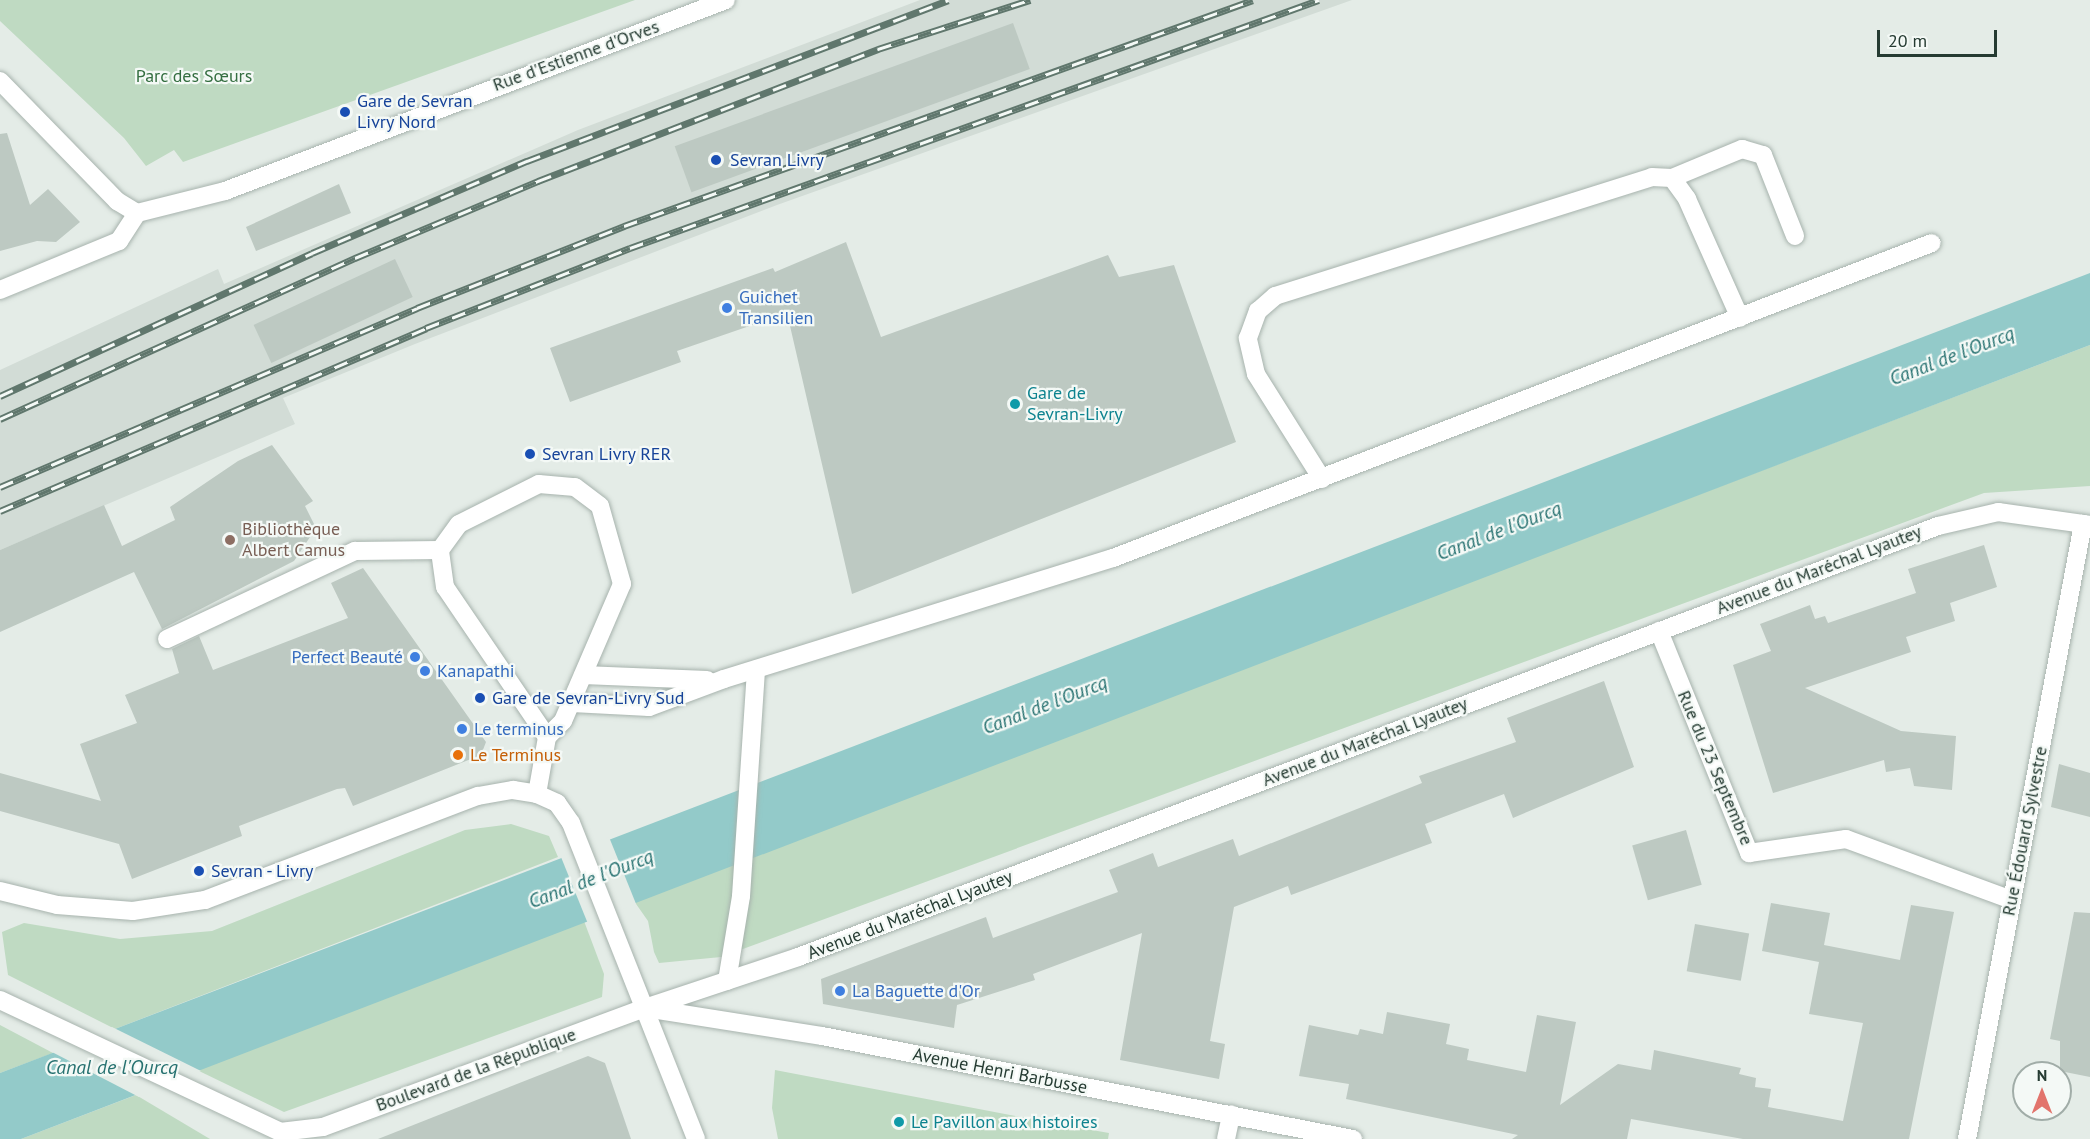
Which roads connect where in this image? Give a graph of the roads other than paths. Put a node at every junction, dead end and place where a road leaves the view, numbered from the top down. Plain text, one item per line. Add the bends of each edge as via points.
1 (726, 0) edge
2 (4, 91) edge
3 (1672, 178) junction
4 (137, 213) junction
5 (1795, 236) dead end
6 (1932, 243) dead end
7 (0, 290) edge
8 (1740, 318) junction
9 (1322, 479) junction
10 (2086, 524) edge
11 (440, 550) junction
12 (1659, 631) junction
13 (167, 639) dead end
14 (756, 669) junction
15 (583, 675) junction
16 (724, 679) junction
17 (572, 703) junction
18 (547, 736) junction
19 (537, 794) junction
20 (1, 891) edge
21 (2012, 900) junction
22 (727, 981) junction
23 (0, 1000) edge
24 (645, 1008) junction
25 (1231, 1115) junction
26 (316, 1133) edge
27 (696, 1139) edge
28 (1226, 1139) edge
29 (1353, 1139) edge
30 (1967, 1139) edge

1 - 4 street, Rue d'Estienne d'Orves via 225,191
2 - 4 street via 117,201
3 - 5 street via 1742,149 1762,155
3 - 8 street via 1687,199
3 - 9 street via 1652,177 1275,296 1258,311 1248,338 1256,374
4 - 7 street via 119,241
6 - 8 street
8 - 9 street
9 - 14 street via 1113,558
10 - 12 street, Avenue du Maréchal Lyautey via 1998,513 1938,526
10 - 21 street, Rue Édouard Sylvestre
11 - 13 street via 355,551
11 - 15 street via 459,524 539,484 575,487 600,506 622,584
11 - 18 street via 445,587
12 - 21 street, Rue du 23 Septembre via 1749,853 1846,839
12 - 22 street, Avenue du Maréchal Lyautey
14 - 16 street
14 - 22 street via 741,896
15 - 16 street via 660,681
15 - 17 street
16 - 17 street via 649,707
17 - 18 street via 564,721
18 - 19 street
19 - 20 street via 513,790 478,796 205,900 134,911 57,905
19 - 24 street via 557,803 571,823
21 - 30 street, Rue Édouard Sylvestre
22 - 24 street, Avenue du Maréchal Lyautey
23 - 26 street, Boulevard de la République via 233,1113 280,1132
24 - 25 street, Avenue Henri Barbusse via 822,1036
24 - 26 street, Boulevard de la République
24 - 27 street
25 - 28 street
25 - 29 street, Avenue Henri Barbusse

